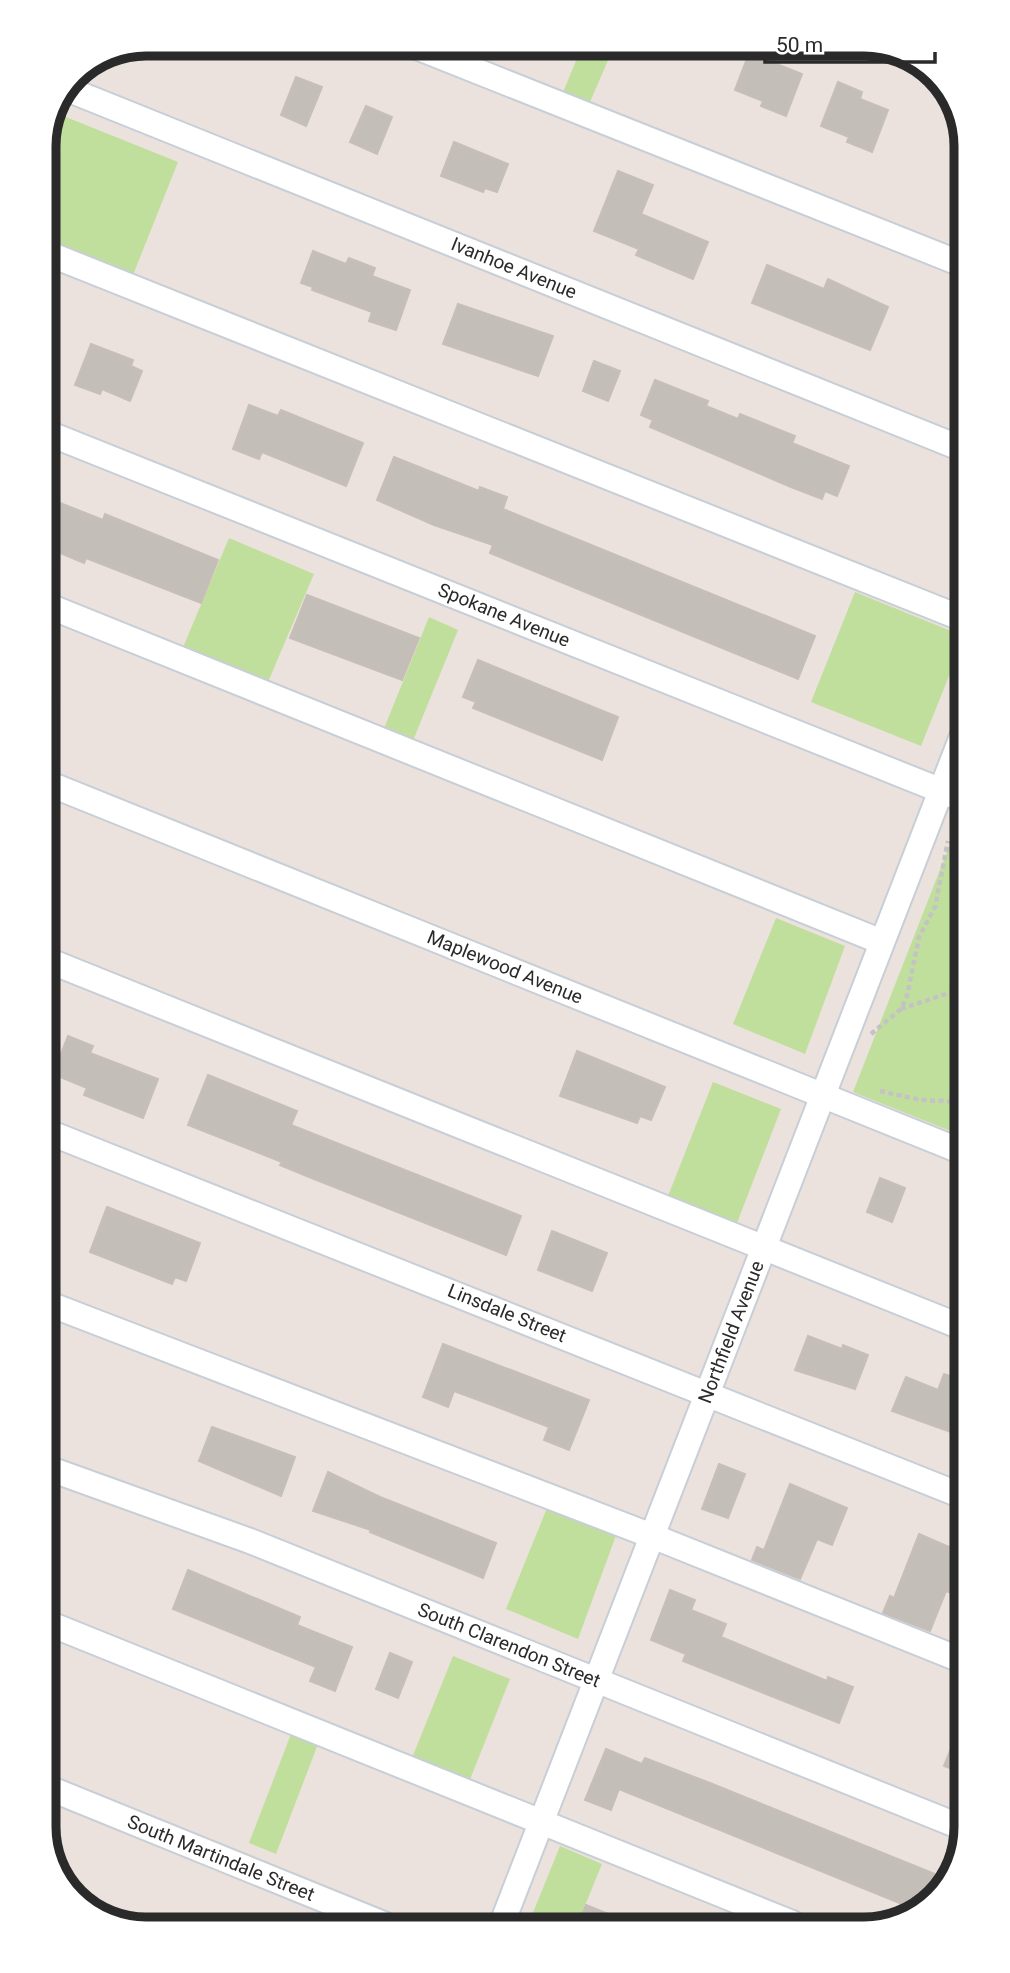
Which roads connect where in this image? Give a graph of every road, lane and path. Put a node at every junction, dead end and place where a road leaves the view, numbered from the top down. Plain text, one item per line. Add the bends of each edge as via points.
1 (439, 56) edge
2 (74, 92) edge
3 (56, 257) edge
4 (954, 261) edge
5 (56, 436) edge
6 (954, 446) edge
7 (56, 609) edge
8 (954, 615) edge
9 (56, 787) edge
10 (954, 801) edge
11 (953, 825) joint
12 (954, 846) edge
13 (947, 851) junction
14 (882, 942) junction
15 (56, 964) edge
16 (954, 991) edge
17 (901, 1009) junction
18 (866, 1043) dead end
19 (874, 1090) dead end
20 (823, 1096) junction
21 (954, 1102) edge
22 (56, 1135) edge
23 (954, 1148) edge
24 (764, 1247) junction
25 (56, 1307) edge
26 (954, 1324) edge
27 (707, 1393) junction
28 (56, 1471) edge
29 (954, 1493) edge
30 (652, 1536) junction
31 (56, 1626) edge
32 (954, 1658) edge
33 (596, 1679) junction
34 (56, 1791) edge
35 (542, 1819) junction
36 (954, 1824) edge
37 (366, 1917) edge
38 (504, 1917) edge
39 (778, 1917) edge

1 - 4 street
2 - 6 street, Ivanhoe Avenue
3 - 8 street
5 - 10 street, Spokane Avenue
7 - 14 street
9 - 20 street, Maplewood Avenue
10 - 11 path
10 - 14 street, Northfield Avenue
11 - 13 path
12 - 13 path
13 - 17 path via 935,907 919,937
14 - 20 street, Northfield Avenue
15 - 24 street
16 - 17 path
17 - 18 path
19 - 21 path
20 - 23 street, Maplewood Avenue
20 - 24 street, Northfield Avenue
22 - 27 street, Linsdale Street
24 - 26 street
24 - 27 street, Northfield Avenue
25 - 30 street
27 - 29 street, Linsdale Street
27 - 30 street, Northfield Avenue
28 - 33 street, South Clarendon Street via 250,1541
30 - 32 street
30 - 33 street, Northfield Avenue
31 - 35 street
33 - 35 street, Northfield Avenue
33 - 36 street, South Clarendon Street
34 - 37 street, South Martindale Street
35 - 38 street, Northfield Avenue
35 - 39 street

